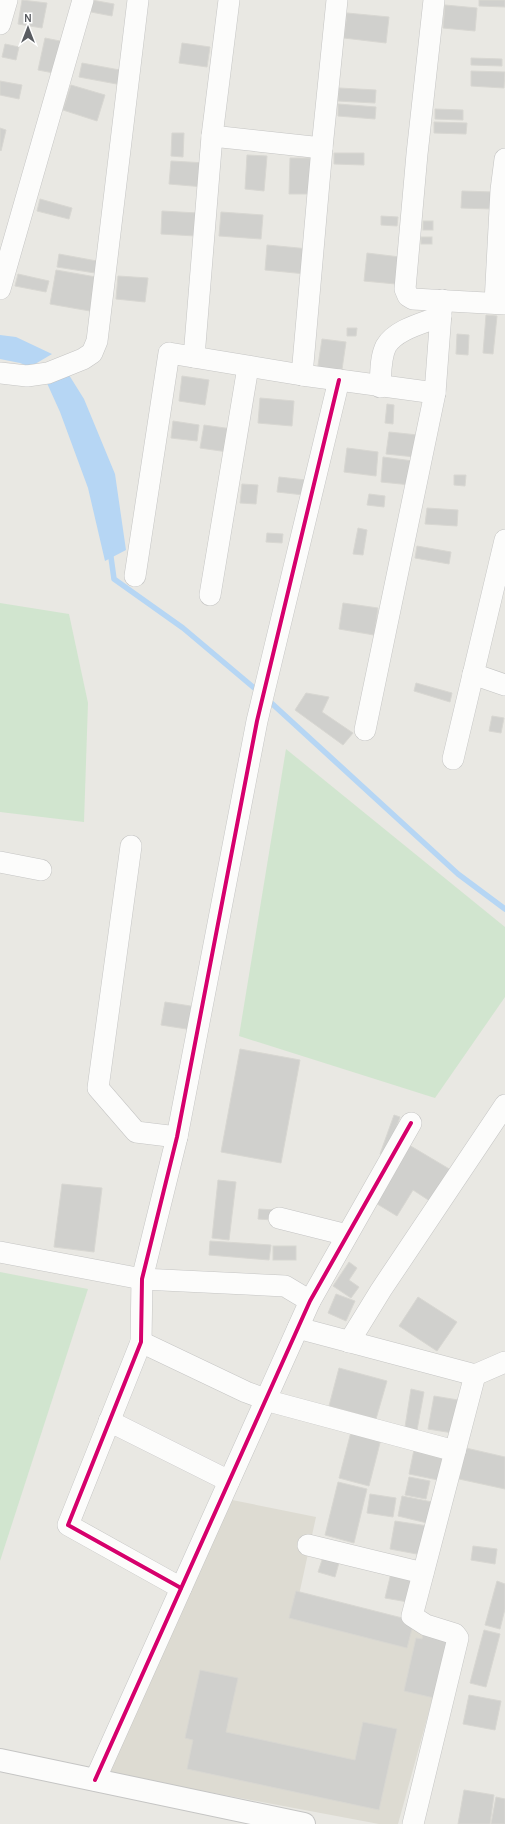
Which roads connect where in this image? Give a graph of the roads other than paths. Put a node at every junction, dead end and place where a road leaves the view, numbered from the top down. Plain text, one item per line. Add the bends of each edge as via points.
1 (7, 0) edge
2 (83, 0) edge
3 (138, 0) edge
4 (229, 0) edge
5 (337, 0) edge
6 (434, 0) edge
7 (0, 24) edge
8 (212, 136) junction
9 (322, 148) junction
10 (505, 159) edge
11 (0, 289) edge
12 (500, 304) edge
13 (441, 308) junction
14 (194, 357) junction
15 (248, 367) junction
16 (0, 373) edge
17 (302, 375) junction
18 (339, 380) junction
19 (380, 386) junction
20 (435, 393) junction
21 (505, 540) edge
22 (135, 576) dead end
23 (210, 595) dead end
24 (473, 674) junction
25 (505, 686) edge
26 (365, 730) dead end
27 (453, 758) dead end
28 (131, 846) dead end
29 (0, 862) edge
30 (41, 870) dead end
31 (505, 1105) edge
32 (411, 1123) dead end
33 (177, 1137) junction
34 (279, 1218) dead end
35 (347, 1235) junction
36 (0, 1252) edge
37 (142, 1279) junction
38 (310, 1301) junction
39 (298, 1328) junction
40 (141, 1342) junction
41 (349, 1342) junction
42 (505, 1362) edge
43 (475, 1375) junction
44 (266, 1400) junction
45 (109, 1421) junction
46 (455, 1451) junction
47 (229, 1481) junction
48 (308, 1545) dead end
49 (423, 1572) junction
50 (181, 1588) junction
51 (0, 1760) edge
52 (94, 1780) junction
53 (304, 1824) edge
54 (413, 1824) edge

1 - 7 street
2 - 11 street
3 - 16 street via 97,341 92,353 83,359 48,373 27,376
4 - 8 street
5 - 9 street
6 - 13 street via 404,279 408,296
8 - 9 street
8 - 14 street
9 - 17 street
10 - 12 street via 501,190
12 - 13 street
13 - 19 street via 396,336 386,346
13 - 20 street
14 - 15 street
14 - 22 street via 169,353
15 - 17 street
15 - 23 street
17 - 18 street
18 - 19 street
18 - 33 street via 263,696
19 - 20 street
20 - 26 street
21 - 24 street
24 - 25 street
24 - 27 street
28 - 33 street via 98,1088 136,1132
29 - 30 street
31 - 41 street
32 - 35 street
33 - 37 street
34 - 35 street
35 - 38 street
36 - 37 street
37 - 38 street via 285,1286
37 - 40 street
38 - 39 street
39 - 41 street
39 - 44 street
40 - 44 street
40 - 45 street
41 - 43 street
42 - 43 street
43 - 46 street
44 - 46 street
44 - 47 street
45 - 47 street
45 - 50 street via 68,1525
46 - 49 street
47 - 50 street
48 - 49 street
49 - 54 street via 412,1616 426,1625 455,1634 458,1638
50 - 52 street
51 - 52 street
52 - 53 street

